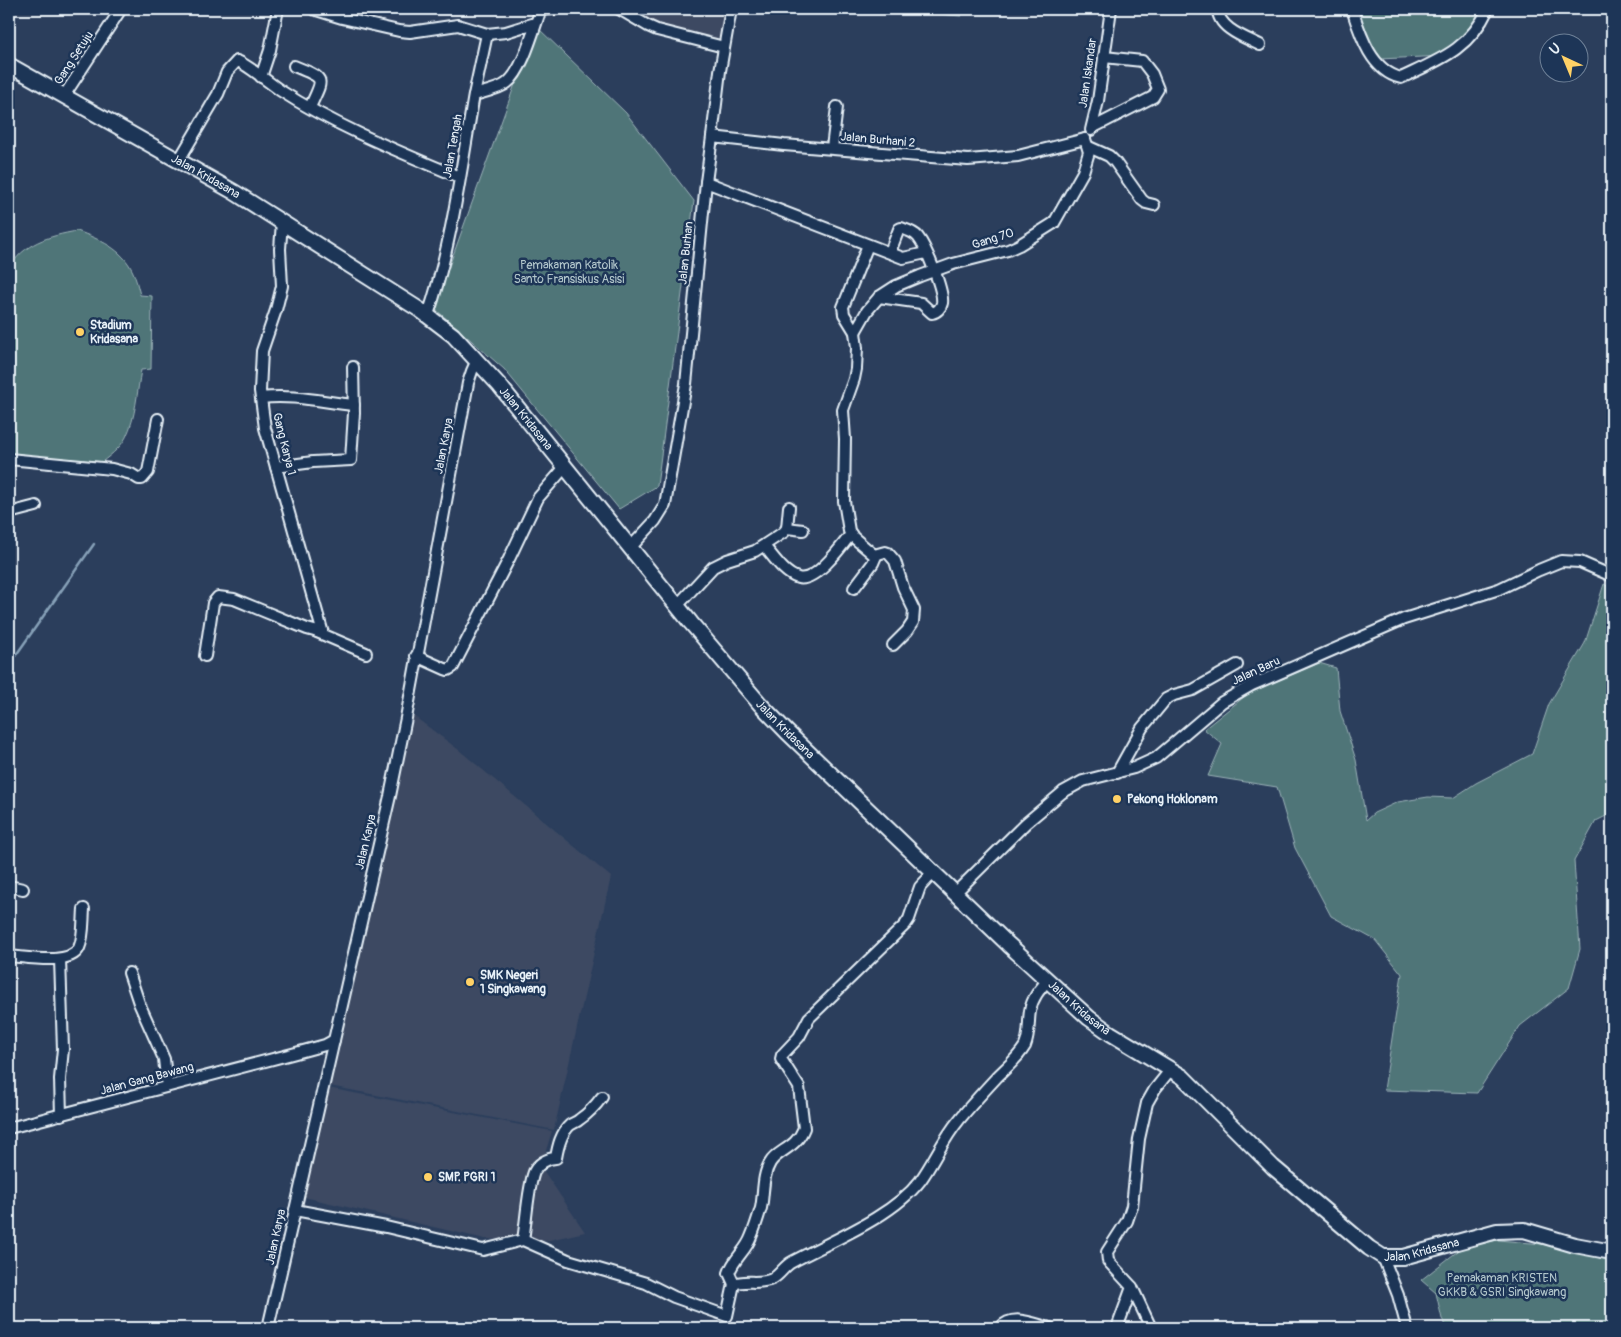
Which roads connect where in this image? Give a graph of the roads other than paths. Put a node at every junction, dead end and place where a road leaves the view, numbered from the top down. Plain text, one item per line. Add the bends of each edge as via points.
1 (121, 9) edge
2 (278, 9) edge
3 (314, 9) edge
4 (554, 9) edge
5 (619, 9) edge
6 (731, 9) edge
7 (1111, 9) edge
8 (1218, 9) edge
9 (1352, 9) edge
10 (1488, 9) edge
11 (540, 10) edge
12 (535, 23) junction
13 (486, 34) junction
14 (1260, 45) dead end
15 (724, 48) junction
16 (1104, 57) junction
17 (9, 65) edge
18 (294, 66) dead end
19 (261, 77) junction
20 (474, 95) junction
21 (64, 96) junction
22 (310, 107) junction
23 (837, 107) dead end
24 (1092, 128) junction
25 (712, 137) junction
26 (1087, 143) junction
27 (832, 148) junction
28 (179, 160) junction
29 (460, 177) junction
30 (706, 182) junction
31 (1154, 205) dead end
32 (282, 222) junction
33 (868, 245) junction
34 (890, 252) junction
35 (926, 253) junction
36 (935, 270) junction
37 (879, 297) junction
38 (428, 315) junction
39 (855, 332) junction
40 (477, 360) junction
41 (353, 367) dead end
42 (261, 398) junction
43 (354, 405) junction
44 (158, 420) dead end
45 (9, 459) edge
46 (276, 467) junction
47 (565, 467) junction
48 (36, 506) dead end
49 (789, 506) dead end
50 (9, 513) edge
51 (787, 528) junction
52 (803, 530) dead end
53 (851, 534) junction
54 (764, 546) junction
55 (630, 548) junction
56 (876, 556) junction
57 (1612, 576) edge
58 (854, 588) dead end
59 (677, 606) junction
60 (317, 632) junction
61 (893, 645) dead end
62 (366, 653) dead end
63 (205, 656) dead end
64 (416, 656) junction
65 (1237, 665) dead end
66 (1117, 773) junction
67 (934, 872) junction
68 (9, 886) edge
69 (23, 889) dead end
70 (955, 893) junction
71 (84, 909) dead end
72 (9, 956) edge
73 (60, 959) junction
74 (129, 973) dead end
75 (1048, 980) junction
76 (334, 1040) junction
77 (1171, 1068) junction
78 (166, 1086) junction
79 (602, 1097) dead end
80 (61, 1115) junction
81 (9, 1128) edge
82 (295, 1210) junction
83 (523, 1240) junction
84 (1612, 1252) edge
85 (1383, 1257) junction
86 (734, 1284) junction
87 (1132, 1287) junction
88 (268, 1328) edge
89 (1000, 1328) edge
90 (1050, 1328) edge
91 (1116, 1328) edge
92 (1151, 1328) edge
93 (1407, 1328) edge

1 - 21 street, Gang Setuju
2 - 19 street
3 - 13 street via 399,31 458,25
4 - 11 street
5 - 15 street via 657,30
6 - 15 street
7 - 16 street, Jalan Iskandar
8 - 14 street via 1224,24
9 - 10 street via 1364,44 1386,71 1400,78 1460,48
11 - 12 street
12 - 13 street
12 - 20 street via 523,59 508,83
13 - 20 street, Jalan Tengah
15 - 25 street
16 - 24 street, Jalan Iskandar
16 - 24 street via 1142,61 1158,88 1153,97
17 - 21 street, Jalan Kridasana
18 - 22 street via 320,80
19 - 22 street
19 - 28 street via 241,61 230,67
20 - 29 street, Jalan Tengah
21 - 28 street, Jalan Kridasana
22 - 29 street
23 - 27 street
24 - 26 street, Jalan Iskandar
25 - 27 street, Jalan Burhani 2
25 - 30 street
26 - 27 street, Jalan Burhani 2 via 1018,156 968,160
26 - 31 street via 1119,166 1142,200
26 - 36 street, Gang 70 via 1083,172 1054,223 1008,250
28 - 32 street, Jalan Kridasana
29 - 38 street, Jalan Tengah via 446,251
30 - 33 street
30 - 55 street, Jalan Burhan via 686,384 665,505
32 - 38 street, Jalan Kridasana
32 - 42 street, Gang Karya 1 via 282,286 262,352
33 - 34 street
33 - 39 street via 842,307
34 - 35 street via 904,258
34 - 35 street via 901,228 918,235
35 - 36 street
36 - 37 street, Gang 70 via 896,286
36 - 37 street via 942,301 934,313 921,303
37 - 39 street
38 - 40 street, Jalan Kridasana
39 - 53 street via 856,369 842,410 844,501
40 - 47 street, Jalan Kridasana
40 - 64 street, Jalan Karya via 468,383
41 - 43 street
42 - 43 street via 302,397
42 - 46 street, Gang Karya 1
43 - 46 street via 351,460
44 - 45 street via 148,472 142,479 112,469
46 - 60 street, Gang Karya 1 via 322,628
47 - 55 street, Jalan Kridasana
47 - 64 street via 538,498 453,667 445,669
48 - 50 street
49 - 51 street
51 - 52 street
51 - 54 street
53 - 54 street via 834,557 803,579 790,574
53 - 56 street
54 - 59 street via 713,567
55 - 59 street, Jalan Kridasana
56 - 58 street
56 - 61 street via 885,552 895,561 914,610 913,622
57 - 66 street, Jalan Baru via 1580,562 1561,561 1499,589 1404,618 1244,689 1222,702 1156,758
59 - 67 street, Jalan Kridasana via 787,732
60 - 62 street
60 - 63 street via 234,599 218,597 213,603
64 - 76 street, Jalan Karya via 398,757
65 - 66 street via 1193,690 1166,700 1142,728
66 - 70 street, Jalan Baru via 1083,781 1064,792 1020,829
67 - 70 street, Jalan Kridasana
67 - 86 street via 920,887 905,925 809,1018 799,1037 784,1050 781,1057 799,1087 804,1128 794,1144 770,1163 751,1239 729,1273
68 - 69 street
70 - 75 street, Jalan Kridasana
71 - 73 street via 80,946 74,954
72 - 73 street
73 - 80 street
74 - 78 street via 164,1059
75 - 77 street, Jalan Kridasana via 1098,1025
75 - 86 street via 1032,1004 1028,1040 1022,1051 957,1122 920,1181 908,1193 874,1220 790,1262 772,1279
76 - 78 street, Jalan Gang Bawang
76 - 82 street, Jalan Karya
77 - 85 street, Jalan Kridasana via 1288,1180 1349,1233
77 - 87 street via 1147,1104 1139,1139 1132,1206 1127,1221 1107,1252 1108,1261
78 - 80 street, Jalan Gang Bawang
79 - 83 street via 581,1119 570,1125 558,1145 556,1158 542,1163 534,1172
80 - 81 street, Jalan Gang Bawang
82 - 83 street via 483,1250
82 - 88 street, Jalan Karya
83 - 86 street via 568,1260 646,1283 724,1316 727,1316
84 - 85 street, Jalan Kridasana via 1575,1245 1538,1232 1511,1229 1403,1257
85 - 93 street
87 - 91 street
87 - 92 street
89 - 90 street via 1017,1320

